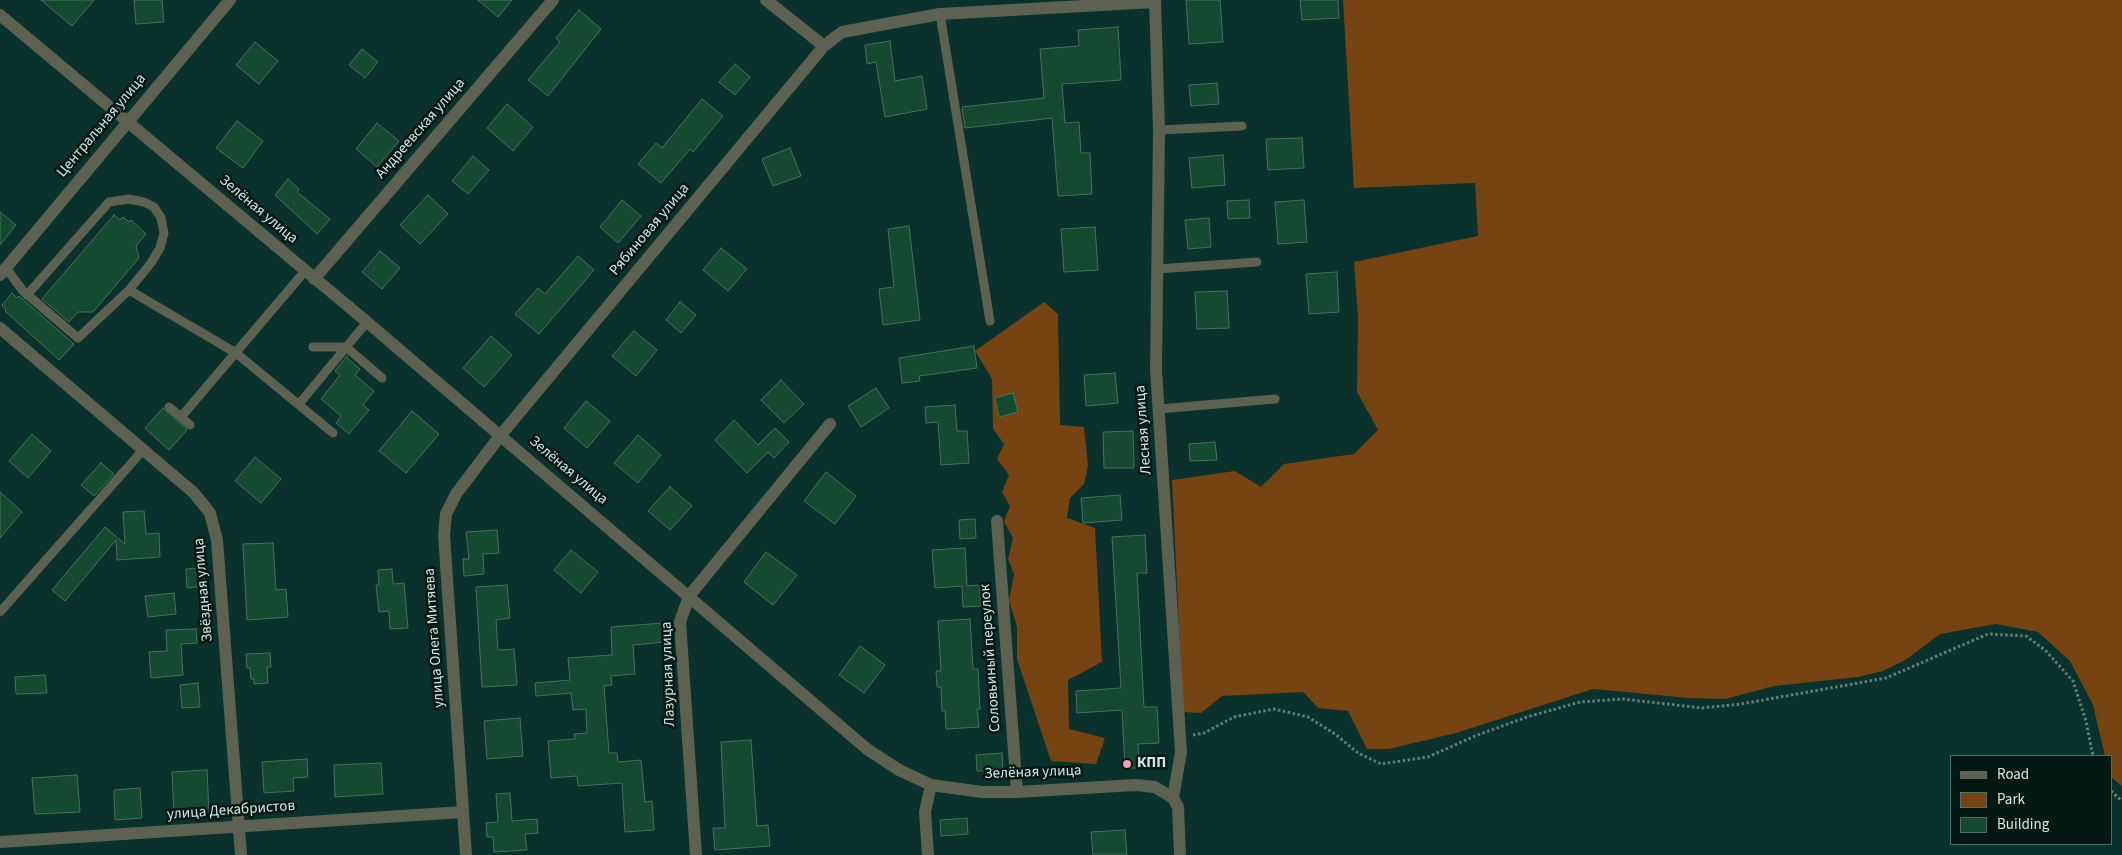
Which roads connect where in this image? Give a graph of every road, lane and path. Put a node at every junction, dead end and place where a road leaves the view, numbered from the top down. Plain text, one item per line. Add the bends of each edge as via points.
1 (230, 0) edge
2 (553, 0) edge
3 (766, 0) edge
4 (1155, 1) edge
5 (940, 14) junction
6 (0, 15) edge
7 (824, 46) junction
8 (127, 121) junction
9 (1242, 126) dead end
10 (1159, 130) junction
11 (1257, 262) dead end
12 (1157, 269) junction
13 (3, 271) edge
14 (310, 275) junction
15 (129, 290) junction
16 (27, 295) junction
17 (990, 321) dead end
18 (367, 322) junction
19 (0, 328) edge
20 (313, 347) dead end
21 (346, 347) junction
22 (236, 353) junction
23 (382, 378) dead end
24 (1275, 399) dead end
25 (299, 404) junction
26 (169, 407) dead end
27 (1159, 410) junction
28 (181, 417) junction
29 (830, 424) dead end
30 (190, 425) dead end
31 (333, 433) dead end
32 (500, 436) junction
33 (143, 450) junction
34 (997, 521) dead end
35 (689, 596) junction
36 (0, 612) edge
37 (1180, 736) junction
38 (2093, 755) edge
39 (931, 784) junction
40 (1017, 792) junction
41 (2112, 792) edge
42 (1173, 798) junction
43 (2122, 801) edge
44 (463, 812) junction
45 (240, 827) junction
46 (3, 846) edge
47 (241, 855) edge
48 (466, 855) edge
49 (696, 855) edge
50 (928, 855) edge
51 (1180, 855) edge

1 - 8 street, Центральная улица
2 - 14 street, Андреевская улица
3 - 7 street
4 - 5 street, Рябиновая улица
4 - 10 street, Лесная улица
5 - 7 street, Рябиновая улица via 842,32
5 - 17 lane
6 - 8 street, Зелёная улица
7 - 32 street, Рябиновая улица
8 - 13 street, Центральная улица
8 - 14 street, Зелёная улица
9 - 10 lane
10 - 12 street, Лесная улица
11 - 12 lane
12 - 27 street, Лесная улица
13 - 16 lane
14 - 18 street, Зелёная улица
14 - 22 lane
15 - 16 lane via 78,338
15 - 16 lane via 152,263 164,233 161,218 154,207 129,199 108,202
15 - 22 lane
18 - 21 lane
18 - 32 street, Зелёная улица
19 - 33 street, Звёздная улица
20 - 21 lane
21 - 23 lane
21 - 25 lane
22 - 25 lane
22 - 28 lane
24 - 27 lane
25 - 31 lane
26 - 28 lane
27 - 37 street, Лесная улица
28 - 30 lane
29 - 35 street, Лазурная улица
32 - 35 street, Зелёная улица
32 - 44 street, улица Олега Митяева via 456,494 446,514 444,535
33 - 36 lane
33 - 45 street, Звёздная улица via 194,493 210,513 218,540
34 - 40 street, Соловьиный переулок
35 - 39 street, Зелёная улица via 867,749 900,770
35 - 49 street, Лазурная улица via 680,622
37 - 38 path via 1204,733 1234,717 1274,709 1308,717 1381,764 1428,757 1527,717 1580,702 1623,699 1702,708 1878,680 1988,634 2026,636 2073,680
37 - 42 street, Лесная улица via 1181,752
39 - 40 street, Зелёная улица via 982,792
39 - 50 street via 925,812
40 - 42 street, Зелёная улица via 1141,785 1156,788
41 - 43 path
42 - 51 street, Лесная улица via 1178,807
44 - 45 street, улица Декабристов
44 - 48 street, улица Олега Митяева
45 - 46 street, улица Декабристов
45 - 47 street, Звёздная улица

